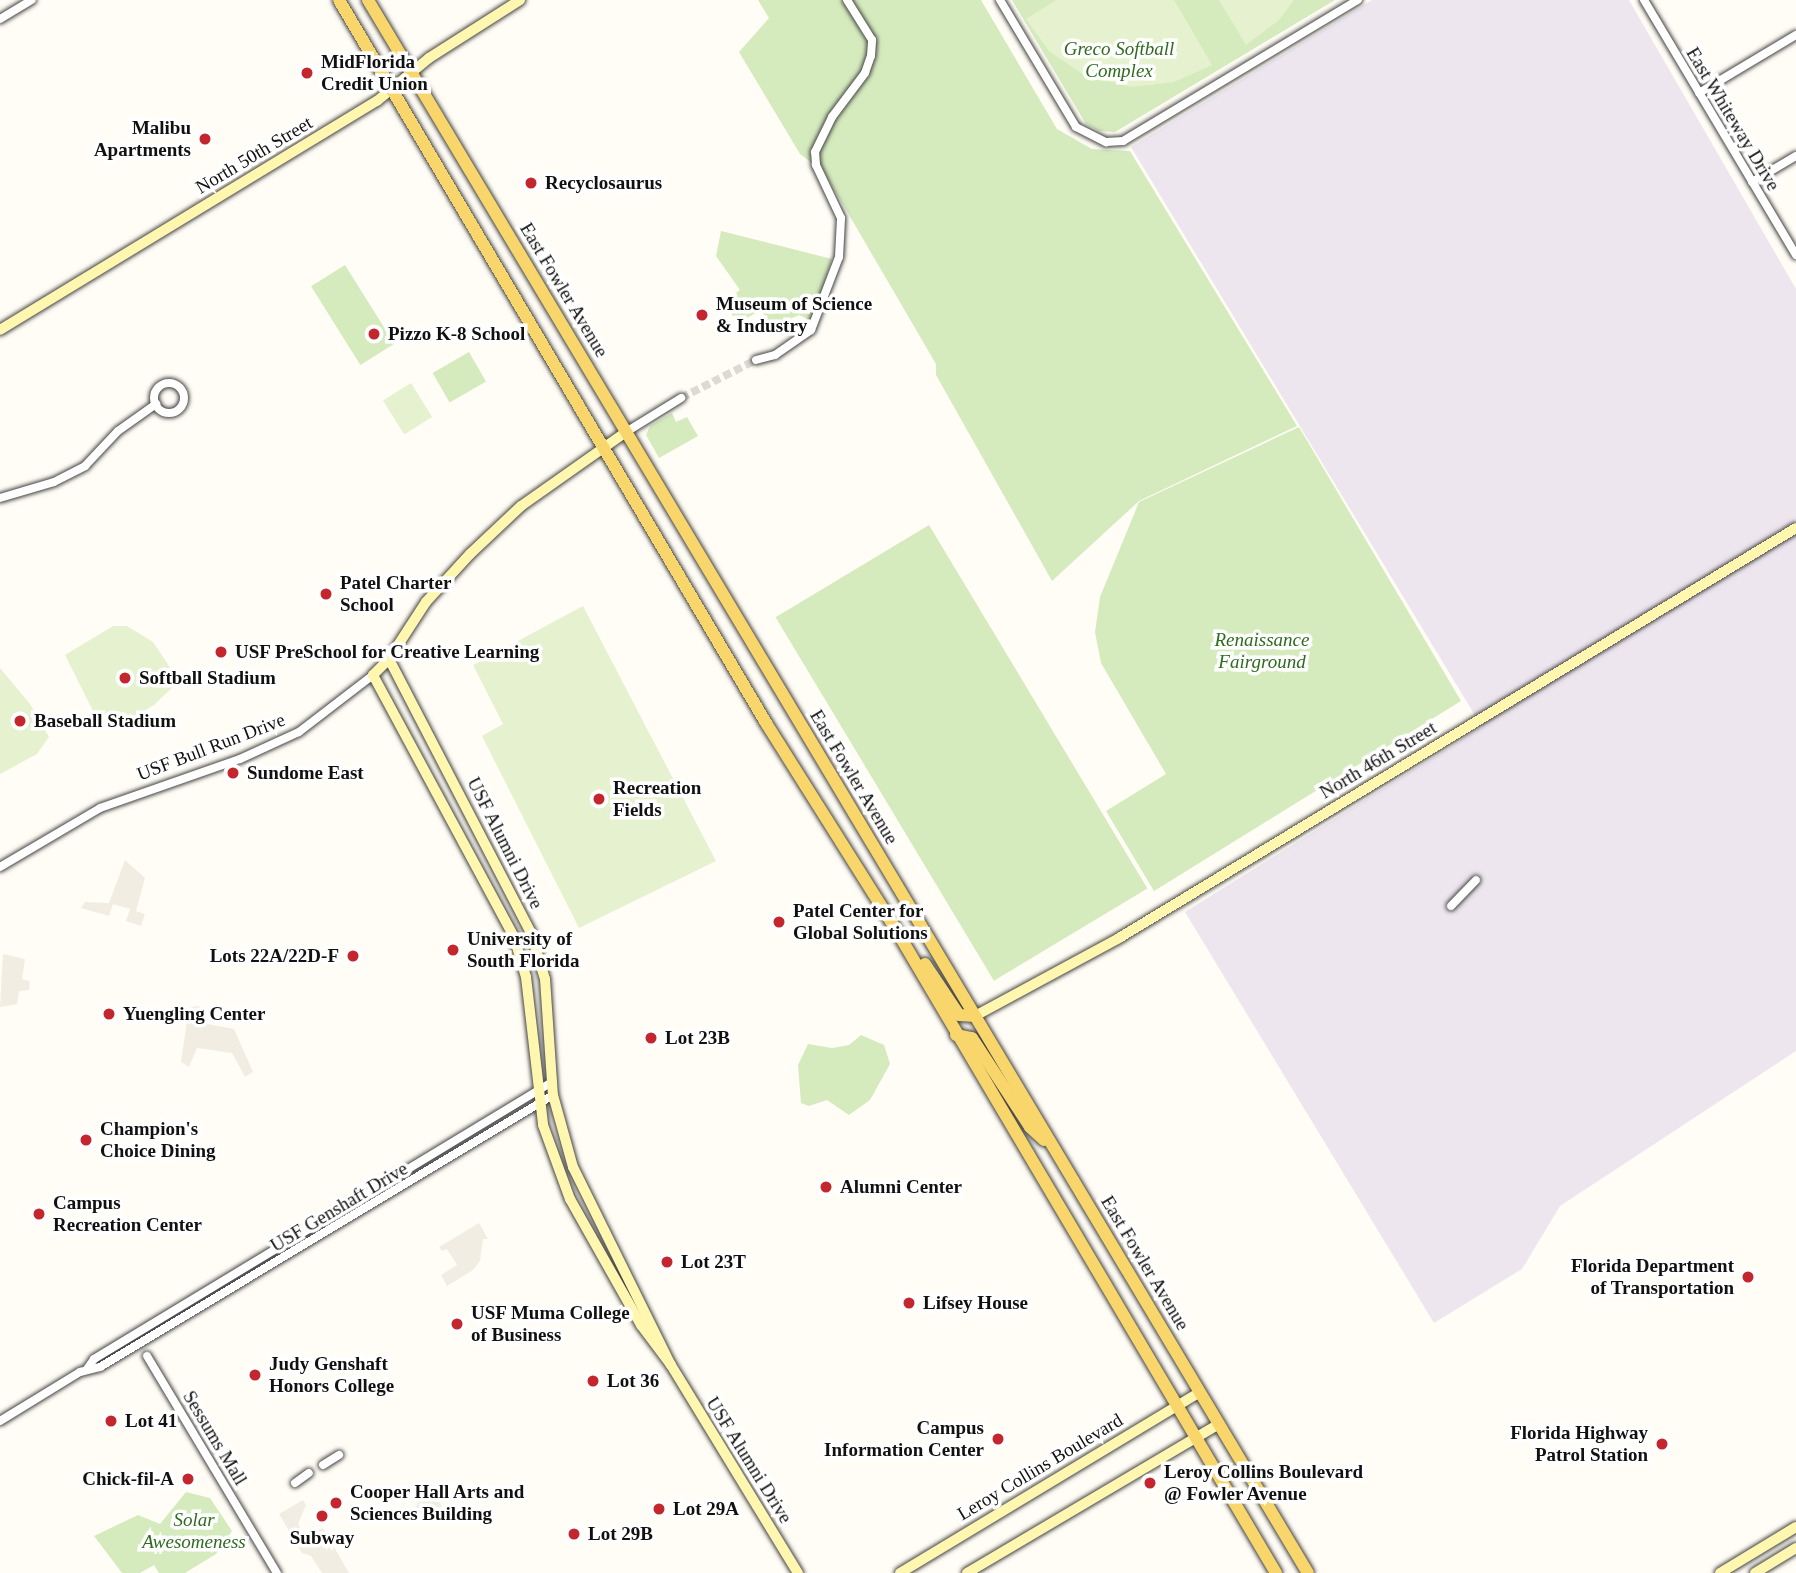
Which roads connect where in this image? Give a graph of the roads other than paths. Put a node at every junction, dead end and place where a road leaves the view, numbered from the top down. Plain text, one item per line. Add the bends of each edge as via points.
1 (32, 0) edge
2 (339, 0) edge
3 (368, 0) edge
4 (520, 0) edge
5 (847, 0) edge
6 (1000, 0) edge
7 (1358, 0) edge
8 (1644, 0) edge
9 (0, 19) edge
10 (1796, 34) edge
11 (410, 72) junction
12 (393, 90) junction
13 (1699, 93) junction
14 (1796, 156) edge
15 (1752, 182) junction
16 (1796, 255) edge
17 (0, 330) edge
18 (756, 360) tunnel mouth
19 (681, 398) tunnel mouth
20 (156, 404) dead end
21 (626, 432) junction
22 (601, 447) junction
23 (0, 498) edge
24 (1796, 528) edge
25 (389, 659) junction
26 (373, 675) junction
27 (0, 867) edge
28 (1476, 880) dead end
29 (1451, 906) dead end
30 (892, 923) junction
31 (975, 1016) junction
32 (956, 1035) junction
33 (552, 1082) junction
34 (538, 1092) junction
35 (553, 1095) junction
36 (539, 1104) junction
37 (1053, 1147) junction
38 (147, 1356) dead end
39 (671, 1365) junction
40 (87, 1369) junction
41 (1200, 1392) junction
42 (1175, 1406) junction
43 (0, 1421) edge
44 (1219, 1424) junction
45 (1195, 1438) junction
46 (338, 1455) dead end
47 (323, 1465) dead end
48 (309, 1473) dead end
49 (295, 1483) dead end
50 (1796, 1527) edge
51 (1796, 1548) edge
52 (277, 1573) edge
53 (798, 1573) edge
54 (900, 1573) edge
55 (967, 1573) edge
56 (1276, 1573) edge
57 (1308, 1573) edge
58 (1720, 1573) edge
59 (1755, 1573) edge

1 - 9 street
2 - 12 main road
3 - 11 main road, East Fowler Avenue
4 - 11 street, North 50th Street
5 - 18 street via 873,40 871,56 815,152 816,165 841,218 839,257 811,330 775,355
6 - 7 street via 1076,127 1106,142 1124,141
8 - 13 street, East Whiteway Drive
10 - 13 street
11 - 12 street, North 50th Street
11 - 21 main road, East Fowler Avenue
12 - 17 street, North 50th Street
12 - 22 main road
13 - 15 street, East Whiteway Drive
14 - 15 street
15 - 16 street, East Whiteway Drive
19 - 21 street
20 - 23 street via 118,431 85,466 54,482
21 - 22 street, USF Bull Run Drive
21 - 31 main road, East Fowler Avenue
22 - 25 street, USF Bull Run Drive via 521,506 470,554 426,602
22 - 30 main road
24 - 31 street, North 46th Street via 1119,938
25 - 26 street, USF Bull Run Drive
25 - 33 street, USF Alumni Drive via 531,933 545,979
26 - 27 street, USF Bull Run Drive via 299,732 240,759 100,808
26 - 34 street, USF Alumni Drive via 514,937 526,977
28 - 29 street
30 - 31 main road via 959,1014
30 - 32 main road
31 - 37 main road, East Fowler Avenue
32 - 37 main road via 971,1037 1030,1127
32 - 42 main road
33 - 34 street, USF Genshaft Drive
33 - 35 street, USF Alumni Drive
34 - 36 street, USF Alumni Drive
34 - 40 street, USF Genshaft Drive via 94,1359
35 - 36 street, USF Genshaft Drive
35 - 39 street, USF Alumni Drive via 573,1167
36 - 39 street, USF Alumni Drive via 560,1175 595,1249
36 - 40 street, USF Genshaft Drive via 140,1344 100,1367
37 - 41 main road, East Fowler Avenue
38 - 52 street, Sessums Mall
39 - 53 street, USF Alumni Drive
40 - 43 street
41 - 42 street, Leroy Collins Boulevard
41 - 44 main road, East Fowler Avenue
42 - 45 main road
42 - 54 street, Leroy Collins Boulevard
44 - 45 street
44 - 57 main road, East Fowler Avenue
45 - 55 street
45 - 56 main road
46 - 47 street
48 - 49 street
50 - 58 street
51 - 59 street

